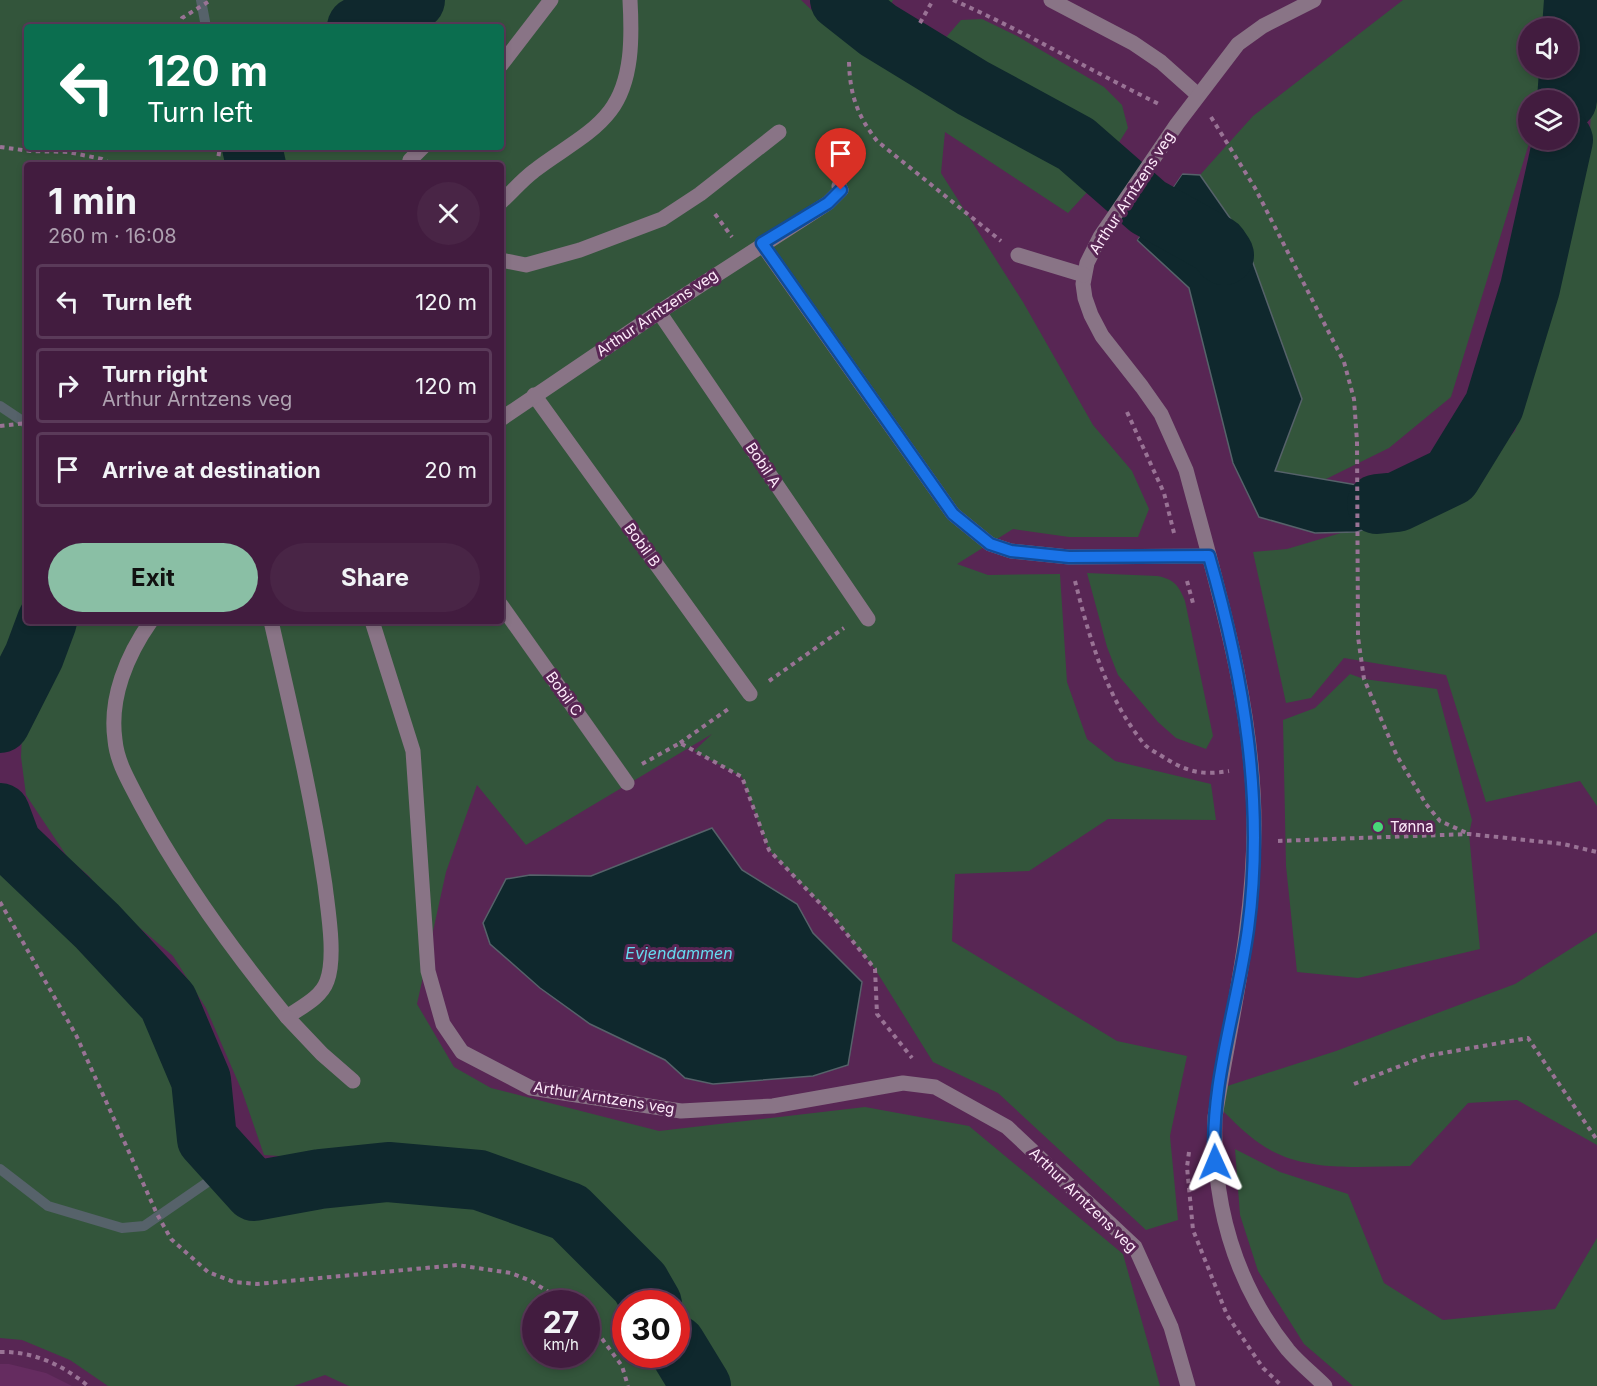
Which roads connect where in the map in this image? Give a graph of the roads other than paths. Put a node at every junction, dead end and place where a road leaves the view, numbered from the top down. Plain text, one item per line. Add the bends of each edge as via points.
1 (551, 0) edge
2 (630, 0) edge
3 (1051, 0) edge
4 (1314, 0) edge
5 (504, 61) edge
6 (1198, 95) junction
7 (779, 132) dead end
8 (420, 150) edge
9 (410, 162) edge
10 (839, 186) dead end
11 (504, 199) edge
12 (762, 243) junction
13 (1018, 255) road end
14 (504, 261) edge
15 (1084, 275) junction
16 (659, 312) junction
17 (534, 395) junction
18 (504, 416) edge
19 (1209, 556) junction
20 (504, 609) edge
21 (868, 619) dead end
22 (149, 624) edge
23 (272, 624) edge
24 (373, 624) edge
25 (750, 694) dead end
26 (625, 779) road end
27 (287, 1017) junction
28 (353, 1081) dead end
29 (1188, 1386) edge
30 (1325, 1386) edge

1 - 5 street
2 - 11 street via 632,29 626,80 610,110
3 - 6 street via 1133,43
4 - 6 street, Arthur Arntzens veg via 1263,26 1238,44
6 - 15 street, Arthur Arntzens veg via 1100,237
7 - 14 street via 662,219 580,250 526,265
8 - 9 street
10 - 12 street, Arthur Arntzens veg via 841,190 828,203
12 - 16 street, Arthur Arntzens veg
12 - 19 street via 953,514 990,544 1011,551 1069,557
13 - 15 street
15 - 19 street, Arthur Arntzens veg via 1085,298 1097,326 1155,405 1174,441 1186,470
16 - 17 street, Arthur Arntzens veg
16 - 21 street, Bobil A
17 - 18 street, Arthur Arntzens veg
17 - 25 street, Bobil B
19 - 30 street, Arthur Arntzens veg via 1248,726 1254,823 1249,927 1215,1117 1216,1178 1239,1270 1289,1351
20 - 26 street, Bobil C
22 - 27 street via 137,644 116,699 114,727 124,772 174,862
23 - 27 street via 313,812 330,942 329,975 323,988
24 - 29 street, Arthur Arntzens veg via 413,751 428,971 443,1024 462,1052 531,1088 681,1111 773,1106 903,1083 935,1087 1007,1127 1135,1247 1172,1327
27 - 28 street

